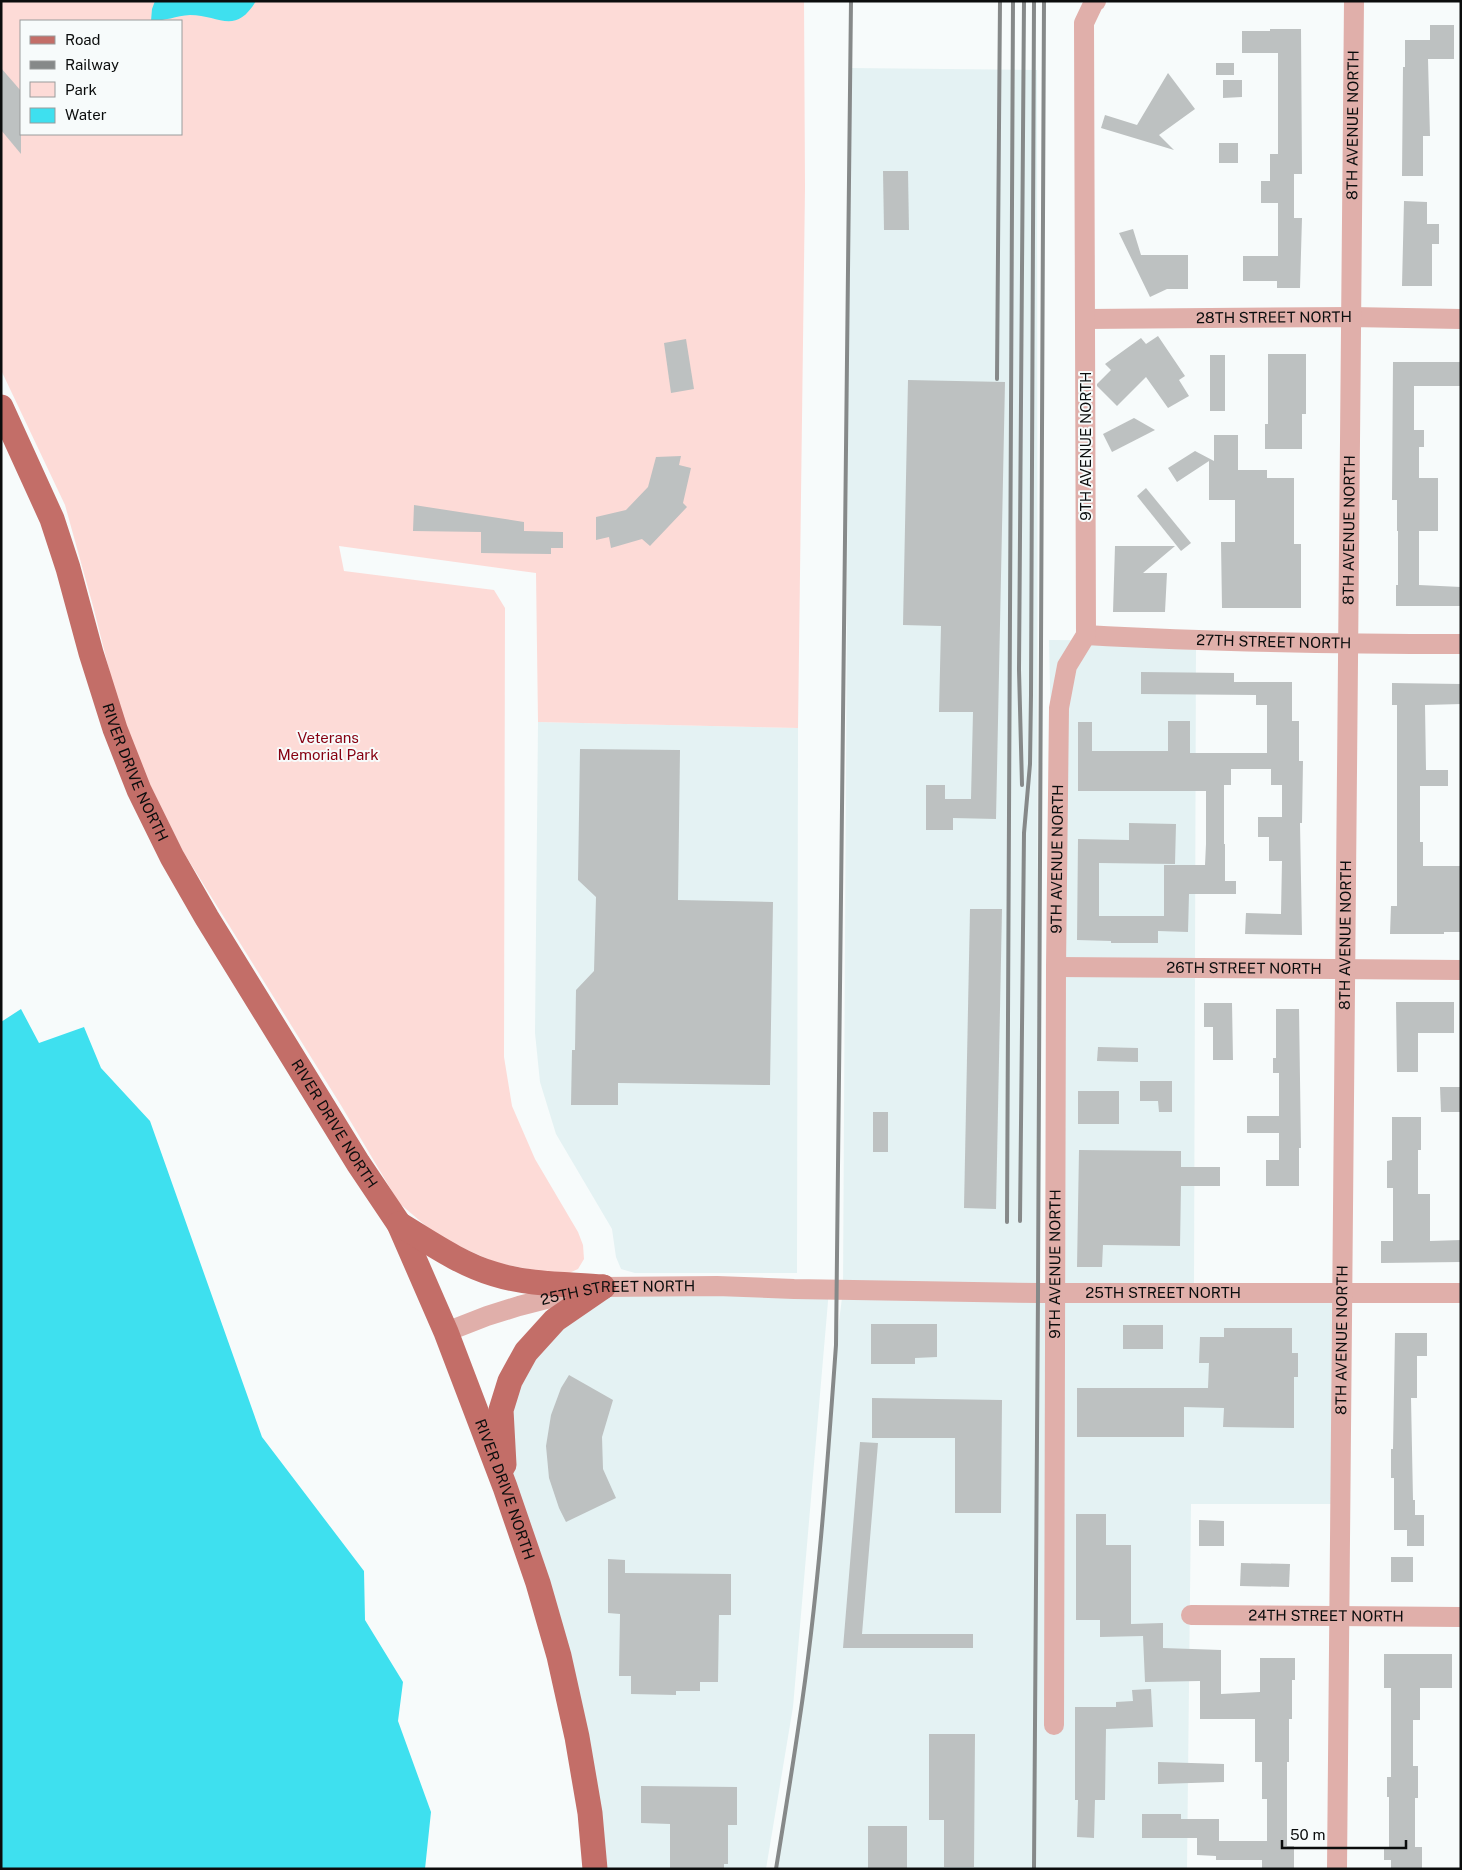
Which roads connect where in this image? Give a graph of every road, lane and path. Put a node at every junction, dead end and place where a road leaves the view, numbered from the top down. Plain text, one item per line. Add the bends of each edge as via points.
1 (1354, 1) edge
2 (1095, 2) edge
3 (1350, 317) junction
4 (1461, 319) edge
5 (1086, 320) junction
6 (1, 407) edge
7 (1086, 635) junction
8 (1348, 644) junction
9 (1461, 644) edge
10 (1056, 967) junction
11 (1346, 970) junction
12 (1461, 970) edge
13 (399, 1224) junction
14 (603, 1287) junction
15 (1055, 1292) junction
16 (1344, 1293) junction
17 (1461, 1293) edge
18 (446, 1332) junction
19 (505, 1487) junction
20 (1190, 1615) dead end
21 (1340, 1617) junction
22 (1461, 1617) edge
23 (1054, 1725) dead end
24 (594, 1869) edge
25 (1337, 1869) edge

1 - 3 street, 8TH AVENUE NORTH
2 - 5 street, 9TH AVENUE NORTH via 1084,23
3 - 4 street, 28TH STREET NORTH
3 - 5 street, 28TH STREET NORTH
3 - 8 street, 8TH AVENUE NORTH
5 - 7 street, 9TH AVENUE NORTH
6 - 13 main road, RIVER DRIVE NORTH via 52,519 114,729 139,790 207,918
7 - 8 street, 27TH STREET NORTH
7 - 10 street, 9TH AVENUE NORTH via 1067,666 1059,708
8 - 9 street, 27TH STREET NORTH
8 - 11 street, 8TH AVENUE NORTH
10 - 11 street, 26TH STREET NORTH
10 - 15 street, 9TH AVENUE NORTH
11 - 12 street, 26TH STREET NORTH
11 - 16 street, 8TH AVENUE NORTH
13 - 14 main road via 492,1274 524,1282
13 - 18 main road, RIVER DRIVE NORTH
14 - 15 street, 25TH STREET NORTH
14 - 18 street, 25TH STREET NORTH via 519,1306
14 - 19 main road via 555,1320 526,1352 510,1382 501,1410
15 - 16 street, 25TH STREET NORTH
15 - 23 street, 9TH AVENUE NORTH
16 - 17 street, 25TH STREET NORTH
16 - 21 street, 8TH AVENUE NORTH
18 - 19 main road, RIVER DRIVE NORTH
19 - 24 main road, RIVER DRIVE NORTH via 559,1656 590,1812
20 - 21 street, 24TH STREET NORTH
21 - 22 street, 24TH STREET NORTH
21 - 25 street, 8TH AVENUE NORTH

